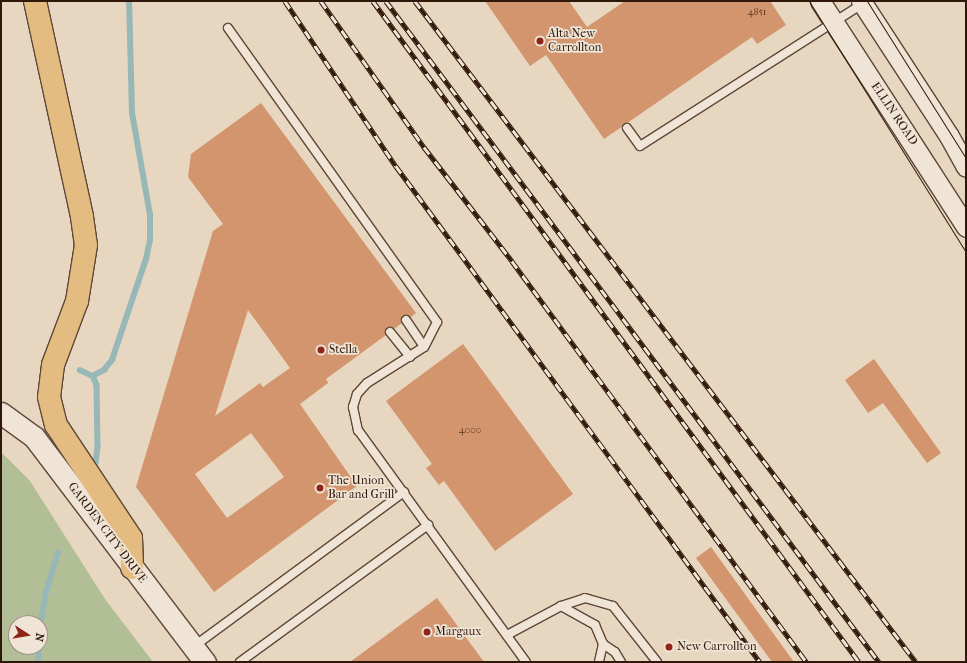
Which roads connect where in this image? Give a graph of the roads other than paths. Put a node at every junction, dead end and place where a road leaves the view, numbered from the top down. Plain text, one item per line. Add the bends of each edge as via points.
1 (35, 1) edge
2 (820, 1) edge
3 (862, 2) edge
4 (834, 23) junction
5 (228, 28) dead end
6 (627, 128) dead end
7 (966, 167) edge
8 (966, 227) edge
9 (406, 320) dead end
10 (390, 332) dead end
11 (424, 346) junction
12 (410, 357) junction
13 (1, 413) edge
14 (404, 492) junction
15 (428, 525) junction
16 (132, 568) junction
17 (561, 606) junction
18 (507, 635) junction
19 (603, 644) junction
20 (199, 654) edge
21 (240, 662) edge
22 (526, 662) edge
23 (599, 662) edge
24 (621, 662) edge
25 (657, 662) edge

1 - 16 highway via 86,245 77,301 52,365 49,397 56,425 131,538
2 - 4 street, ELLIN ROAD
3 - 4 lane
3 - 7 street via 949,136
4 - 6 lane via 640,146
4 - 8 street, ELLIN ROAD
5 - 11 lane via 437,322
9 - 11 lane
10 - 12 lane
11 - 12 lane
12 - 14 lane via 367,383 357,394 353,407 358,430
13 - 16 main road, GARDEN CITY DRIVE via 34,437
14 - 15 lane
14 - 20 lane
15 - 18 lane
15 - 21 lane
16 - 20 main road, GARDEN CITY DRIVE
17 - 18 lane
17 - 19 lane via 595,625
17 - 25 lane via 585,598 613,606
18 - 22 lane
19 - 23 lane
19 - 24 lane via 615,652

